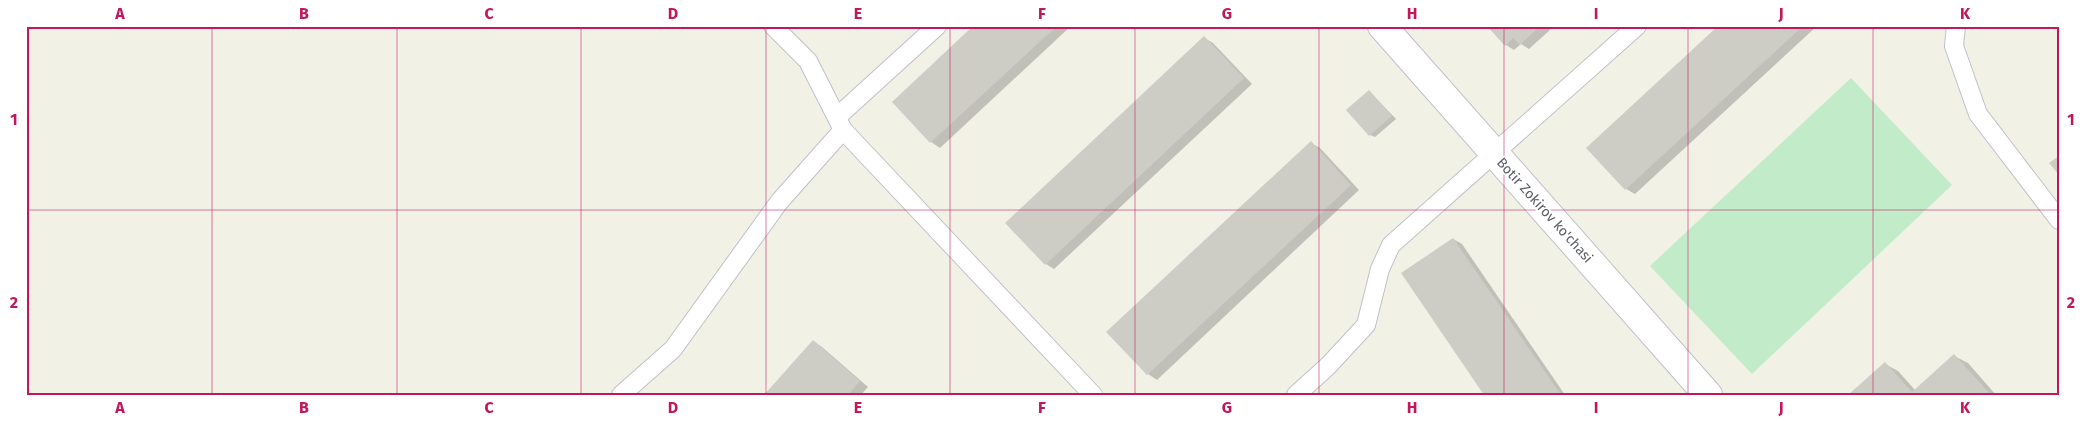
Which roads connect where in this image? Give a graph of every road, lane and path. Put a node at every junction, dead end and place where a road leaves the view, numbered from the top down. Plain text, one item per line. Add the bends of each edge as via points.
1 (773, 26) edge
2 (937, 26) edge
3 (1382, 26) edge
4 (1637, 26) edge
5 (1956, 26) edge
6 (840, 124) junction
7 (1495, 154) junction
8 (2059, 220) edge
9 (621, 395) edge
10 (1093, 395) edge
11 (1296, 395) edge
12 (1708, 395) edge

1 - 6 lane via 808,61
2 - 6 lane
3 - 7 street, Botir Zokirov ko'chasi
4 - 7 lane
5 - 8 lane via 1954,46 1978,114
6 - 9 lane via 673,349
6 - 10 lane
7 - 11 lane via 1391,245 1380,269 1366,325
7 - 12 street, Botir Zokirov ko'chasi

